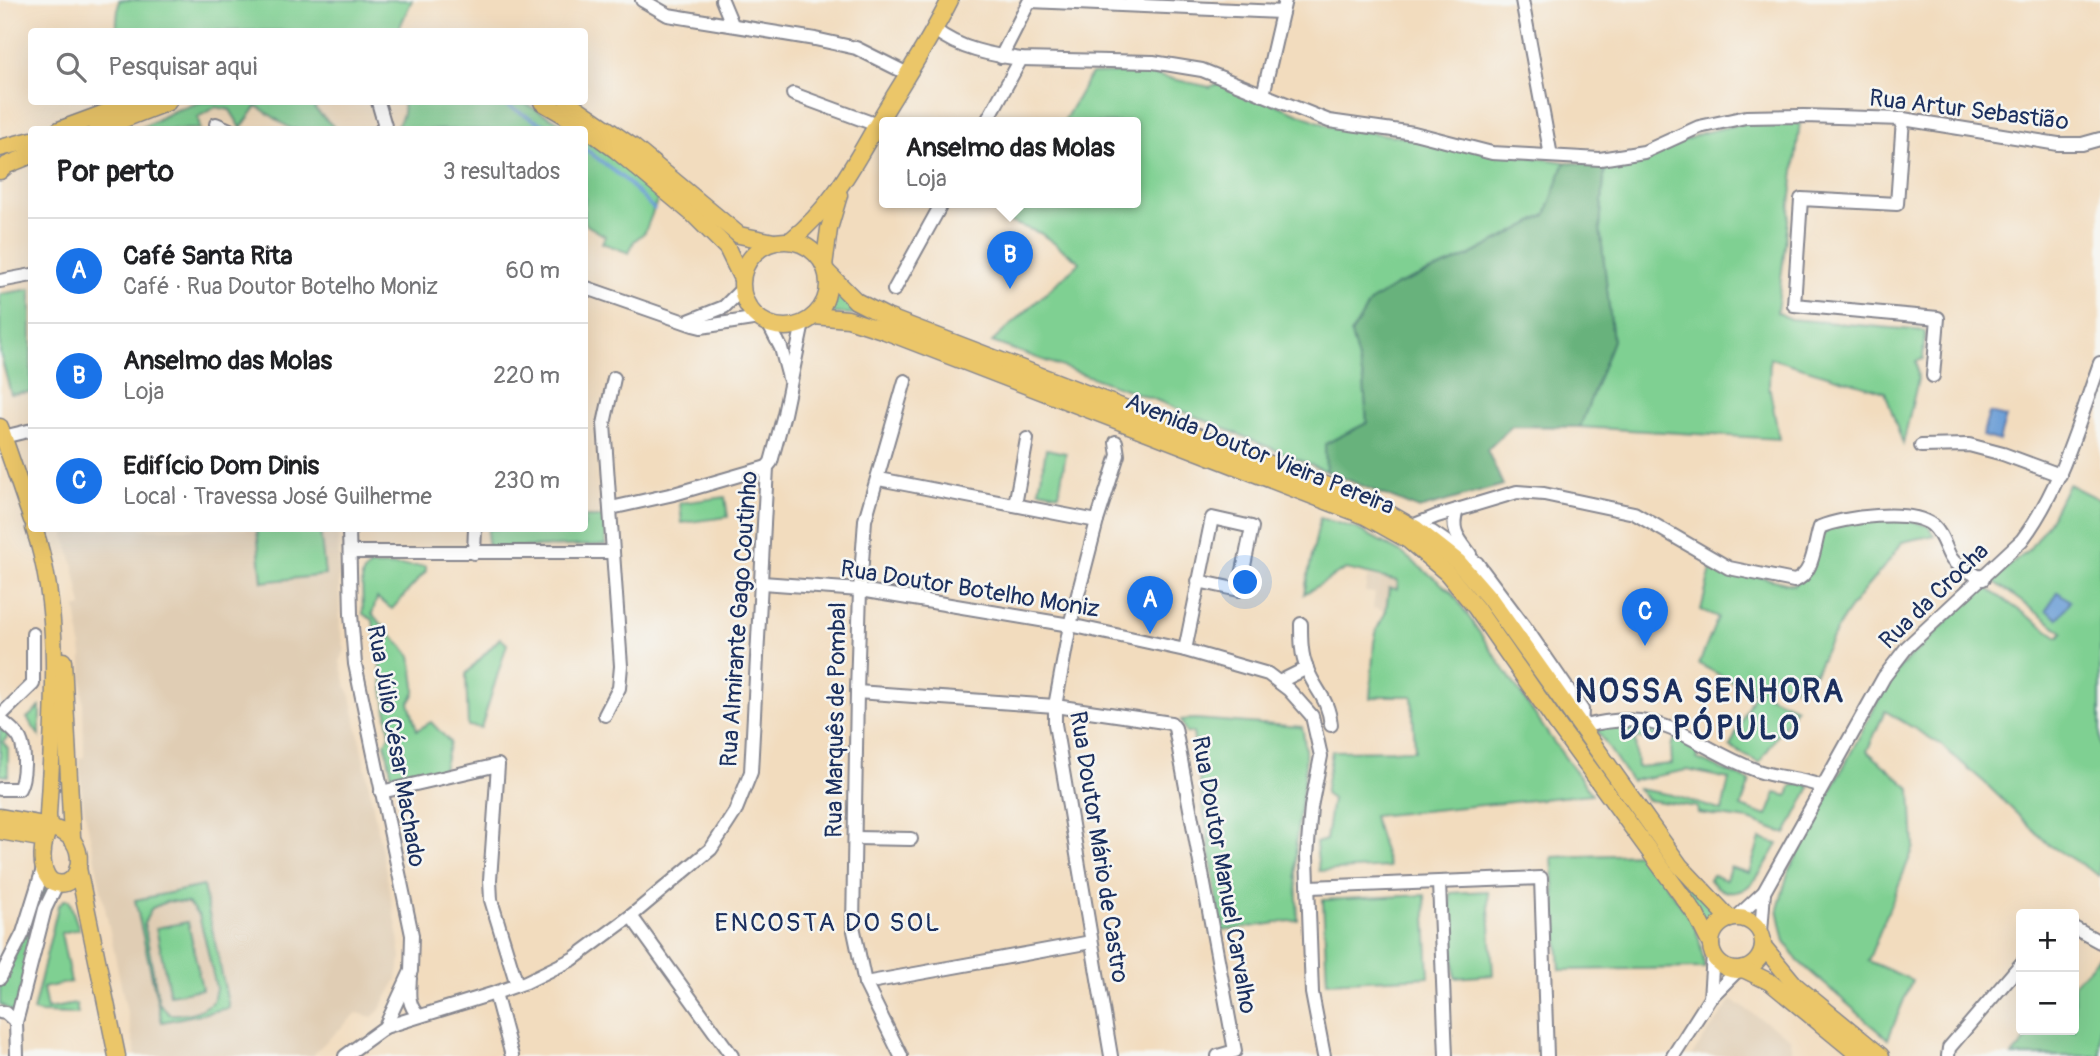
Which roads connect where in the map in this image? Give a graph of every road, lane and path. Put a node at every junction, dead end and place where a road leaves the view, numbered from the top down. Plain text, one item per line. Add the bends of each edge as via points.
1 (642, 0) edge
2 (722, 0) edge
3 (950, 0) edge
4 (1030, 0) edge
5 (1522, 0) edge
6 (1284, 6) edge
7 (732, 24) junction
8 (935, 30) junction
9 (1001, 57) junction
10 (1021, 59) junction
11 (908, 74) junction
12 (793, 94) dead end
13 (1263, 95) junction
14 (380, 105) edge
15 (547, 105) edge
16 (572, 105) edge
17 (136, 108) edge
18 (882, 117) edge
19 (989, 117) edge
20 (1903, 119) junction
21 (879, 122) edge
22 (216, 124) dead end
23 (877, 125) junction
24 (74, 126) edge
25 (106, 126) edge
26 (130, 126) edge
27 (221, 126) edge
28 (385, 126) edge
29 (583, 126) edge
30 (588, 129) edge
31 (2100, 139) edge
32 (28, 140) edge
33 (0, 148) edge
34 (1552, 156) junction
35 (28, 157) edge
36 (0, 171) edge
37 (840, 189) junction
38 (939, 208) edge
39 (782, 242) junction
40 (826, 269) junction
41 (28, 276) edge
42 (0, 281) edge
43 (743, 284) junction
44 (588, 288) edge
45 (894, 290) dead end
46 (809, 319) junction
47 (764, 321) junction
48 (686, 322) junction
49 (2100, 363) edge
50 (1933, 376) dead end
51 (614, 378) dead end
52 (905, 381) dead end
53 (790, 385) junction
54 (28, 430) edge
55 (2, 432) edge
56 (1027, 439) dead end
57 (1116, 442) dead end
58 (1921, 446) dead end
59 (766, 467) junction
60 (2060, 475) junction
61 (879, 479) junction
62 (1015, 505) junction
63 (28, 508) edge
64 (611, 508) junction
65 (1457, 510) junction
66 (1097, 521) junction
67 (1412, 526) junction
68 (35, 532) edge
69 (349, 532) edge
70 (475, 532) edge
71 (614, 551) junction
72 (350, 552) junction
73 (474, 553) junction
74 (1477, 563) junction
75 (1983, 579) junction
76 (48, 581) junction
77 (1198, 581) junction
78 (762, 583) junction
79 (860, 590) junction
80 (1301, 624) dead end
81 (1070, 625) junction
82 (33, 634) dead end
83 (1185, 650) junction
84 (1307, 668) junction
85 (1279, 682) junction
86 (857, 692) junction
87 (1055, 706) junction
88 (605, 715) dead end
89 (0, 718) edge
90 (1331, 725) dead end
91 (1581, 727) junction
92 (1821, 786) junction
93 (0, 789) edge
94 (381, 792) junction
95 (0, 817) edge
96 (0, 831) edge
97 (48, 832) junction
98 (72, 837) junction
99 (855, 838) junction
100 (911, 839) dead end
101 (78, 868) junction
102 (43, 869) junction
103 (1439, 883) junction
104 (61, 884) junction
105 (1310, 887) junction
106 (1764, 892) junction
107 (87, 908) junction
108 (631, 916) junction
109 (1733, 918) junction
110 (2079, 931) edge
111 (1762, 939) junction
112 (1091, 942) junction
113 (2100, 942) edge
114 (1712, 950) junction
115 (1741, 970) junction
116 (2016, 970) edge
117 (411, 971) junction
118 (0, 978) edge
119 (865, 983) junction
120 (517, 985) junction
121 (495, 993) junction
122 (1710, 998) junction
123 (0, 1012) edge
124 (419, 1016) junction
125 (16, 1022) junction
126 (385, 1027) junction
127 (360, 1043) junction
128 (18, 1056) edge
129 (117, 1056) edge
130 (345, 1056) edge
131 (367, 1056) edge
132 (512, 1056) edge
133 (732, 1056) edge
134 (901, 1056) edge
135 (1111, 1056) edge
136 (1218, 1056) edge
137 (1324, 1056) edge
138 (1446, 1056) edge
139 (1547, 1056) edge
140 (1673, 1056) edge
141 (1860, 1056) edge
142 (1881, 1056) edge
143 (1948, 1056) edge

1 - 7 street via 668,15
2 - 7 street
3 - 8 main road
4 - 6 street
4 - 9 street
5 - 34 street
6 - 13 street
7 - 11 street via 856,48
8 - 9 street, Rua Artur Sebastião via 951,43
8 - 11 main road
9 - 10 street, Rua Artur Sebastião
10 - 13 street, Rua Artur Sebastião via 1153,62 1202,70
10 - 19 street
11 - 18 main road
12 - 23 street
13 - 34 street, Rua Artur Sebastião via 1329,121 1414,132 1492,153
14 - 28 street
15 - 29 main road
16 - 39 main road via 632,146 739,235
17 - 24 main road
17 - 25 main road
17 - 26 street
20 - 31 street, Rua Artur Sebastião via 2058,144
20 - 34 street, Rua Artur Sebastião via 1746,117 1699,127 1644,152 1600,159
20 - 50 street via 1897,204 1801,199 1794,305 1938,318
21 - 23 main road
22 - 27 street
23 - 37 main road
30 - 43 main road via 694,215 727,248
32 - 33 main road
35 - 36 main road
37 - 39 main road via 814,221
37 - 40 main road via 829,229
38 - 45 street
39 - 40 main road via 807,246
39 - 43 main road via 756,252 745,269
40 - 46 main road via 827,296
40 - 67 main road, Avenida Doutor Vieira Pereira via 856,301 887,317 1369,502
41 - 42 street
43 - 47 main road via 750,308
43 - 48 street via 724,307
44 - 48 street
46 - 47 main road via 785,327
46 - 53 street, Rua Almirante Gago Coutinho
46 - 114 main road, Avenida Doutor Vieira Pereira via 848,319 885,331 1365,516 1408,540 1447,573 1476,608 1696,915
47 - 48 street via 701,327
47 - 53 street, Rua Almirante Gago Coutinho via 781,348
49 - 60 street, Rua da Crocha
51 - 64 street via 604,424
52 - 61 street, Rua Marquês de Pombal
53 - 59 street, Rua Almirante Gago Coutinho
54 - 55 street
55 - 63 main road
56 - 62 street
57 - 66 street, Rua Doutor Mário de Castro via 1118,455
58 - 60 street via 1969,445
59 - 64 street
59 - 78 street, Rua Almirante Gago Coutinho
60 - 75 street, Rua da Crocha via 2036,522
61 - 62 street
61 - 79 street, Rua Marquês de Pombal via 865,520
62 - 66 street
64 - 71 street
65 - 67 street
65 - 74 street via 1453,523 1459,540
65 - 75 street via 1517,492 1544,494 1634,513 1729,568 1794,581 1807,573 1821,527 1900,515 1929,523 1940,533 1951,560
66 - 81 street, Rua Doutor Mário de Castro
67 - 74 street, Avenida Doutor Vieira Pereira via 1432,532
67 - 91 main road, Avenida Doutor Vieira Pereira via 1458,562 1490,600
68 - 76 main road
69 - 72 street, Rua Júlio César Machado
70 - 73 street
71 - 73 street
71 - 88 street via 621,666 619,688
72 - 73 street
72 - 94 street, Rua Júlio César Machado via 355,664
74 - 91 street, Avenida Doutor Vieira Pereira via 1583,710
75 - 92 street, Rua da Crocha via 1896,660
76 - 97 main road via 53,668
76 - 98 main road via 61,618
77 - 77 street via 1212,519 1252,527 1239,590
77 - 83 street
78 - 79 street, Rua Doutor Botelho Moniz
78 - 108 street, Rua Almirante Gago Coutinho via 751,772 742,797 711,849
79 - 81 street, Rua Doutor Botelho Moniz
79 - 86 street, Rua Marquês de Pombal
80 - 84 street
81 - 83 street, Rua Doutor Botelho Moniz
81 - 87 street, Rua Doutor Mário de Castro
82 - 89 street via 33,684
83 - 85 street, Rua Doutor Botelho Moniz via 1268,674
84 - 85 street
84 - 90 street via 1329,708
85 - 105 street, Rua Doutor Botelho Moniz via 1312,716 1321,756 1311,807
86 - 87 street
86 - 99 street, Rua Marquês de Pombal
87 - 112 street, Rua Doutor Mário de Castro
87 - 136 street, Rua Doutor Manuel Carvalho via 1163,720 1175,728 1235,1051
89 - 93 street via 19,737 23,748 19,789
91 - 92 street via 1648,721 1685,733 1761,772
91 - 109 main road, Avenida Doutor Vieira Pereira via 1680,866
92 - 106 street, Rua da Crocha
94 - 117 street, Rua Júlio César Machado via 412,935
94 - 120 street via 498,765 491,900
95 - 97 main road via 39,824
96 - 97 main road
97 - 98 main road via 62,830
97 - 102 main road
98 - 101 main road
99 - 100 street
99 - 119 street, Rua Marquês de Pombal via 853,926
101 - 104 main road via 74,877
101 - 107 main road
102 - 104 main road via 47,878
102 - 118 street via 23,933
103 - 105 street
103 - 138 street
103 - 139 street via 1541,878
104 - 107 main road
104 - 125 street via 45,909
105 - 137 street, Rua Doutor Botelho Moniz via 1312,993
106 - 109 street, Rua da Crocha
106 - 111 street, Rua da Crocha
107 - 129 main road
108 - 120 street, Rua Almirante Gago Coutinho via 573,959
108 - 133 street
109 - 111 main road via 1751,921
109 - 114 main road via 1718,926 1711,938
110 - 113 street
111 - 115 main road via 1758,959
111 - 142 main road via 1796,986
112 - 119 street
112 - 135 street, Rua Doutor Mário de Castro
114 - 115 main road via 1723,966
114 - 122 street
115 - 122 street
115 - 141 main road via 1770,982
116 - 143 street
117 - 124 street, Rua Júlio César Machado via 409,997
117 - 126 street, Rua Júlio César Machado
119 - 134 street, Rua Marquês de Pombal
120 - 121 street, Rua Almirante Gago Coutinho
121 - 124 street, Rua Almirante Gago Coutinho
121 - 132 street
122 - 140 street
123 - 125 street
124 - 126 street, Rua Almirante Gago Coutinho
125 - 128 street
126 - 127 street
127 - 130 street
127 - 131 street

